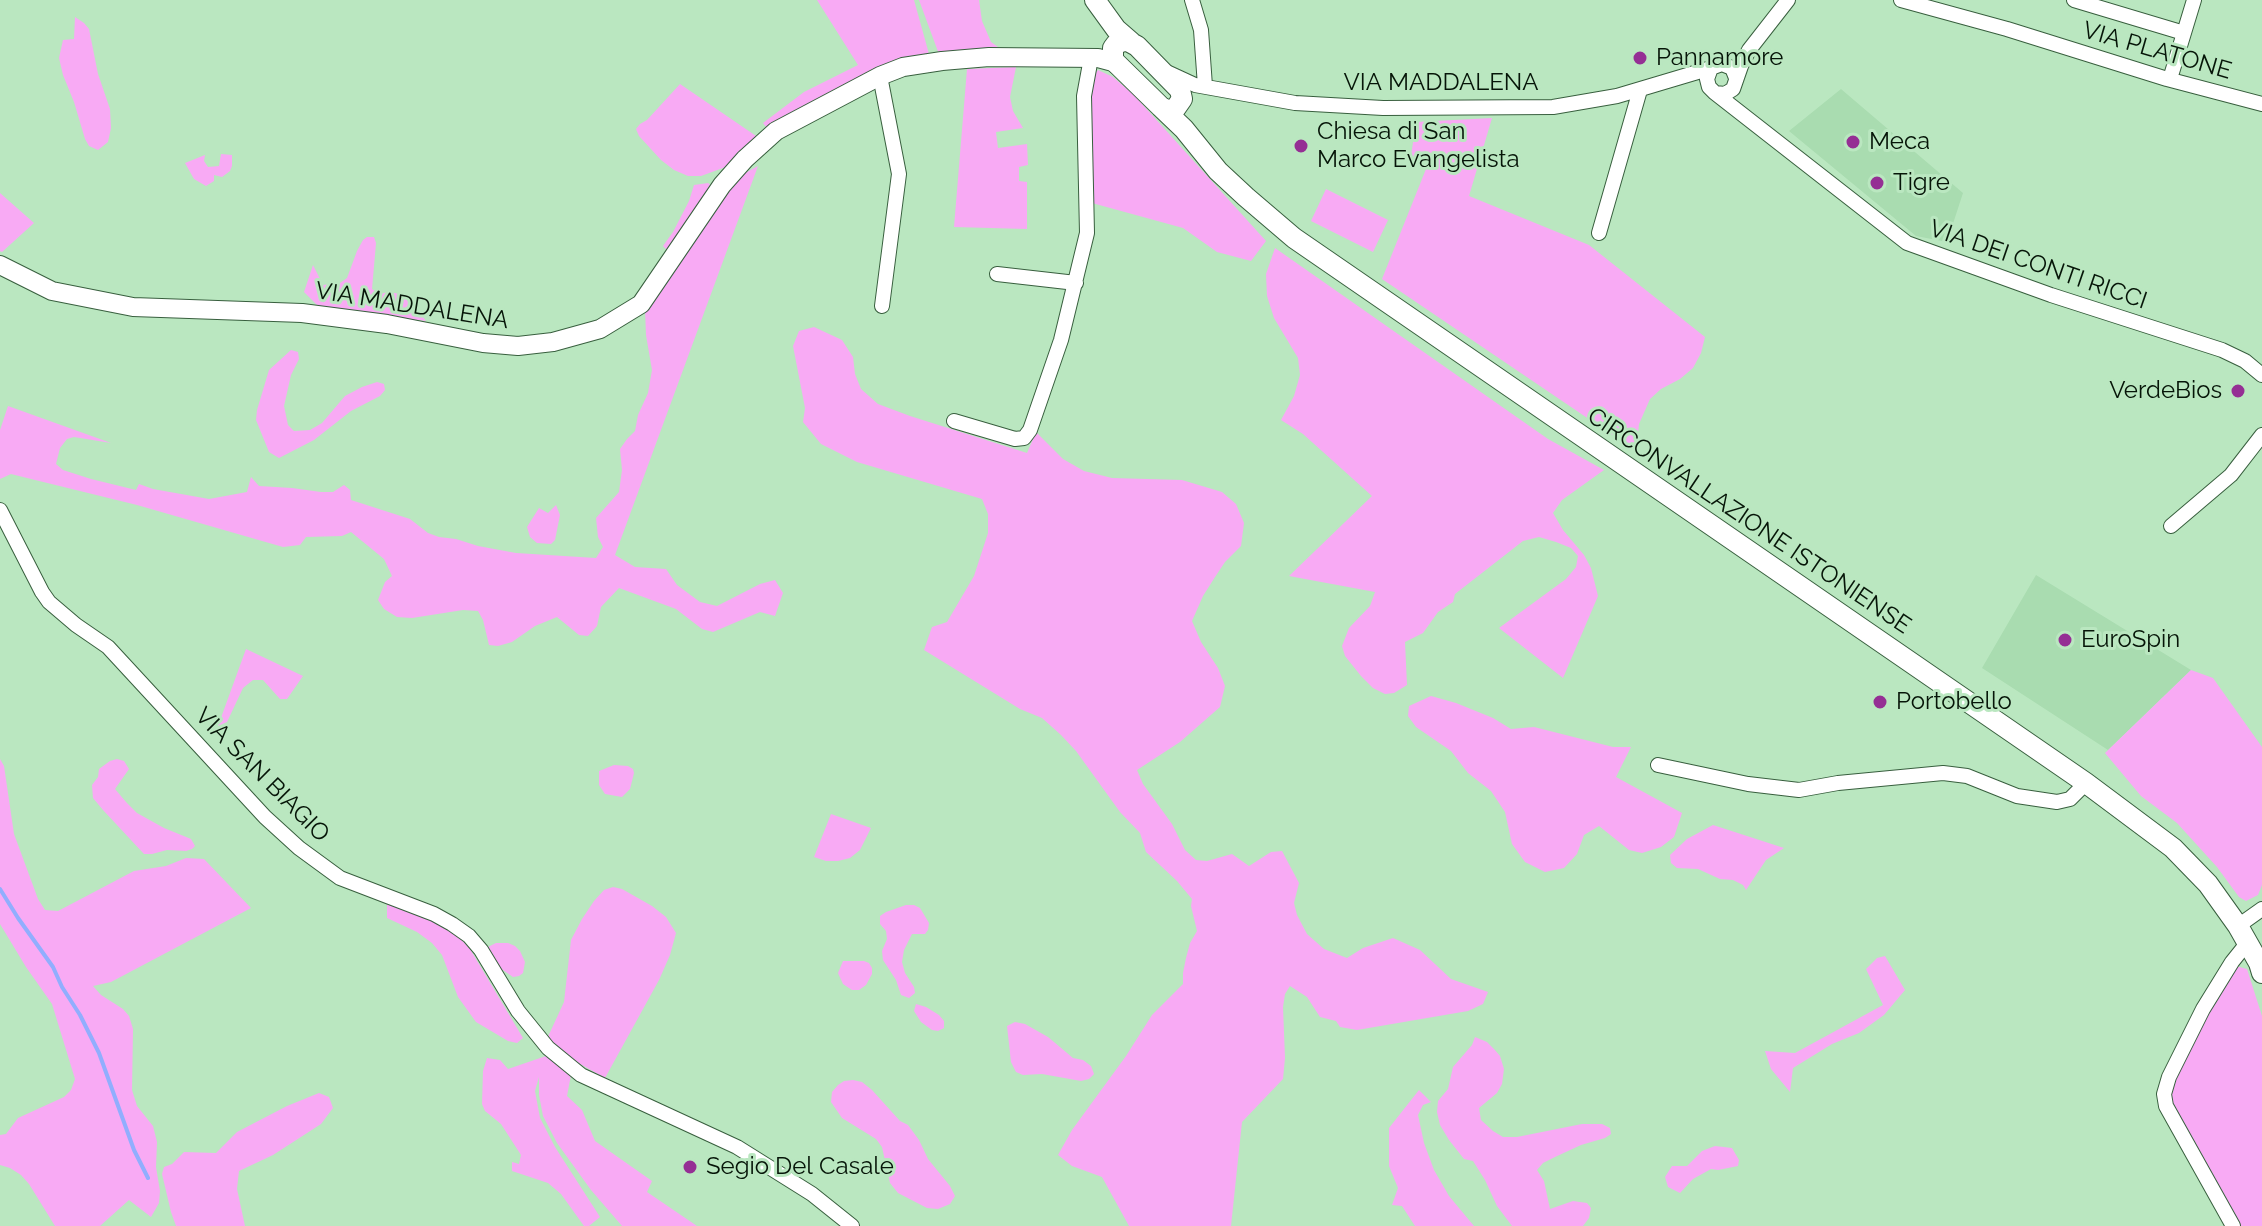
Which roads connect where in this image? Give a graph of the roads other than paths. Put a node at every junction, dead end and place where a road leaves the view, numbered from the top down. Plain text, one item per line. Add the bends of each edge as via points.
1 (1095, 0) edge
2 (1192, 0) edge
3 (1788, 0) edge
4 (1901, 0) edge
5 (2074, 0) edge
6 (2194, 0) edge
7 (2184, 33) junction
8 (1749, 50) junction
9 (1111, 53) junction
10 (1717, 66) junction
11 (880, 76) junction
12 (1684, 76) junction
13 (1736, 79) junction
14 (2170, 79) junction
15 (1640, 90) junction
16 (1712, 90) junction
17 (1185, 96) junction
18 (2262, 104) edge
19 (1740, 110) junction
20 (1599, 233) dead end
21 (0, 265) edge
22 (997, 274) dead end
23 (1076, 283) junction
24 (882, 306) dead end
25 (2262, 375) edge
26 (954, 421) dead end
27 (2262, 435) edge
28 (0, 510) edge
29 (2171, 526) dead end
30 (1658, 765) dead end
31 (2086, 783) junction
32 (2262, 909) edge
33 (2243, 934) junction
34 (2262, 973) edge
35 (852, 1226) edge
36 (2233, 1226) edge

1 - 9 main road via 1108,19
2 - 17 street via 1201,30
3 - 8 street
4 - 14 street, VIA PLATONE
5 - 7 street
6 - 7 street
7 - 14 street
8 - 10 street, VIA MADDALENA
8 - 13 street
9 - 11 street, VIA MADDALENA via 942,61
9 - 17 main road
9 - 17 main road via 1156,65
9 - 23 street via 1084,96 1087,233
10 - 12 street, VIA MADDALENA
10 - 13 street via 1732,68
10 - 16 street via 1707,75
11 - 21 street, VIA MADDALENA via 776,131 745,159 641,304 600,329 553,342 483,343 302,313 133,307 52,291
11 - 24 street via 899,174
12 - 15 street, VIA MADDALENA
12 - 16 street
13 - 16 street via 1725,94
13 - 19 street
14 - 18 street, VIA PLATONE
15 - 17 street, VIA MADDALENA via 1553,107 1383,108
15 - 20 street
16 - 19 street, VIA DEI CONTI RICCI
17 - 31 main road, CIRCONVALLAZIONE ISTONIENSE via 1184,129 1218,171 1294,238
19 - 25 street, VIA DEI CONTI RICCI via 1907,243 2222,350
22 - 23 street
23 - 26 street via 1024,438
27 - 29 street via 2231,475
28 - 35 street, VIA SAN BIAGIO via 49,602 108,647 299,848 340,878 434,914 469,936 538,1036 581,1075 737,1147
30 - 31 street via 1799,790 1943,773 1967,776 2017,796 2057,802 2070,799
31 - 33 main road, CIRCONVALLAZIONE ISTONIENSE via 2173,848 2208,884
32 - 33 street
33 - 34 main road, CIRCONVALLAZIONE ISTONIENSE
33 - 36 street via 2164,1094

